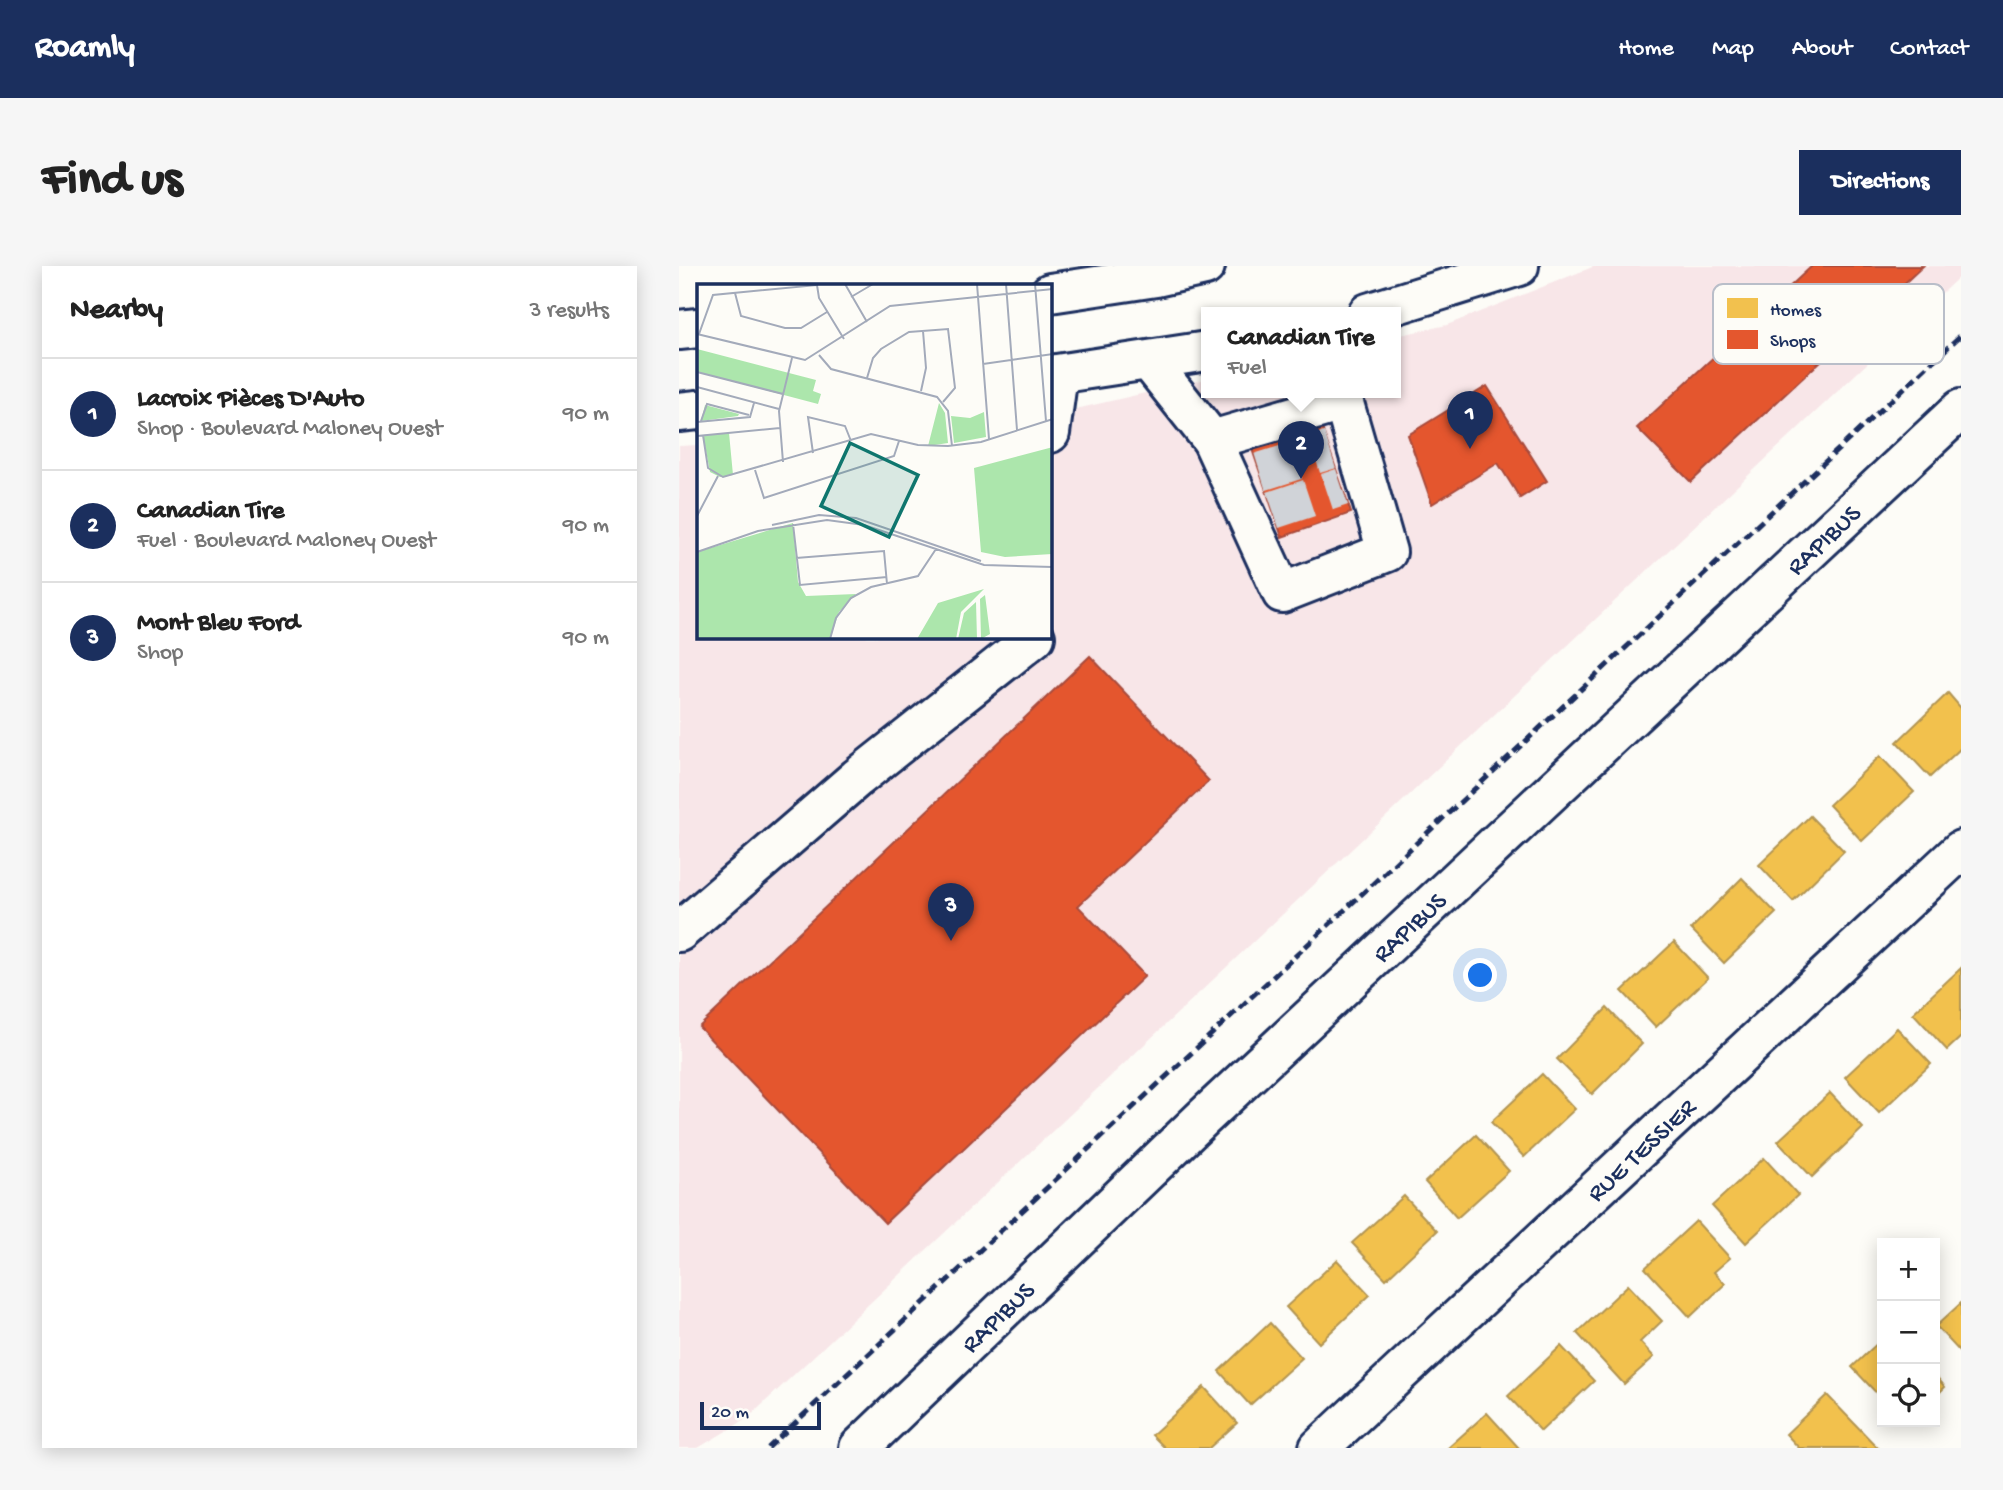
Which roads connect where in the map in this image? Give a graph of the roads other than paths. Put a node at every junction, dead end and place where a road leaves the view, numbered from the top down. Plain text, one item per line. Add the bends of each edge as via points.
1 (1205, 266) edge
2 (1519, 266) edge
3 (1052, 293) edge
4 (1387, 307) edge
5 (697, 328) edge
6 (679, 330) edge
7 (1201, 352) edge
8 (1150, 362) junction
9 (1054, 375) edge
10 (1339, 398) edge
11 (1342, 398) edge
12 (1052, 404) edge
13 (1961, 409) edge
14 (697, 410) edge
15 (679, 412) edge
16 (1212, 440) junction
17 (1032, 639) edge
18 (1961, 850) edge
19 (679, 932) edge
20 (859, 1448) edge
21 (1319, 1448) edge

1 - 3 street
2 - 4 street
5 - 6 street
7 - 8 street
8 - 9 street
8 - 16 street
9 - 12 street
10 - 16 street
11 - 16 street via 1342,446 1387,552 1282,593 1246,477
13 - 20 street, RAPIBUS via 1204,1117
14 - 15 street
17 - 19 street via 857,778
18 - 21 street, RUE TESSIER

